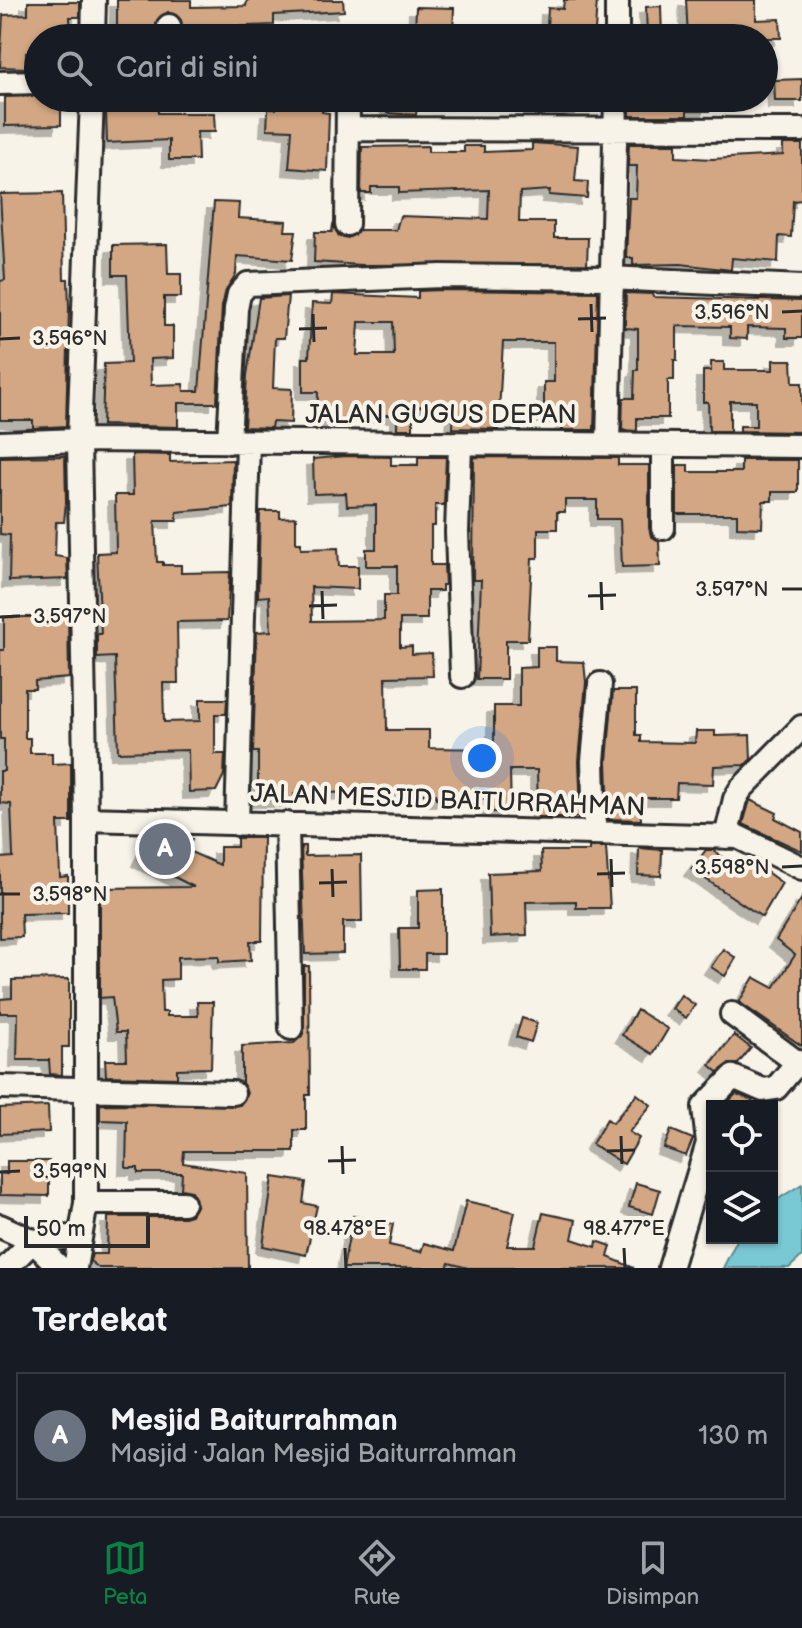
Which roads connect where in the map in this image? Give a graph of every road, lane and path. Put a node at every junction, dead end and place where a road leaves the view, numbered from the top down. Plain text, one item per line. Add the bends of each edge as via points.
1 (94, 0) edge
2 (617, 0) edge
3 (93, 24) edge
4 (617, 24) edge
5 (24, 82) edge
6 (0, 83) edge
7 (91, 112) edge
8 (348, 112) edge
9 (616, 112) edge
10 (616, 128) junction
11 (348, 129) junction
12 (802, 130) edge
13 (347, 224) dead end
14 (609, 278) junction
15 (802, 287) edge
16 (79, 440) junction
17 (239, 442) junction
18 (0, 443) edge
19 (608, 444) junction
20 (663, 445) junction
21 (460, 446) junction
22 (802, 446) edge
23 (663, 528) dead end
24 (462, 676) dead end
25 (600, 684) dead end
26 (802, 727) edge
27 (86, 819) junction
28 (237, 824) junction
29 (287, 824) junction
30 (595, 833) junction
31 (726, 837) junction
32 (802, 868) edge
33 (732, 1014) dead end
34 (291, 1028) dead end
35 (800, 1064) edge
36 (0, 1087) edge
37 (86, 1092) junction
38 (233, 1093) dead end
39 (86, 1203) junction
40 (183, 1203) dead end
41 (0, 1226) edge
42 (80, 1236) junction
43 (33, 1241) junction
44 (6, 1268) edge
45 (60, 1268) edge
46 (75, 1268) edge
47 (670, 1268) edge

1 - 3 street
2 - 4 street
5 - 6 street
7 - 16 street
8 - 11 street
9 - 10 street
10 - 11 street
10 - 12 street
10 - 14 street
11 - 13 street
14 - 15 street
14 - 17 street via 441,276 248,284 239,294 234,324
14 - 19 street
16 - 17 street, JALAN GUGUS DEPAN
16 - 18 street, JALAN GUGUS DEPAN
16 - 27 street
17 - 21 street, JALAN GUGUS DEPAN
17 - 28 street
19 - 20 street, JALAN GUGUS DEPAN
19 - 21 street, JALAN GUGUS DEPAN
20 - 22 street, JALAN GUGUS DEPAN
20 - 23 street
21 - 24 street
25 - 30 street via 593,761
26 - 31 street via 741,789
27 - 28 street, JALAN MESJID BAITURRAHMAN
27 - 37 street
28 - 29 street, JALAN MESJID BAITURRAHMAN
29 - 30 street, JALAN MESJID BAITURRAHMAN
29 - 34 street
30 - 31 street, JALAN MESJID BAITURRAHMAN
31 - 32 street, JALAN MESJID BAITURRAHMAN via 738,837
33 - 35 street
35 - 47 street via 776,1088 763,1090 733,1077 704,1107 708,1143
36 - 37 street
37 - 38 street
37 - 39 street
39 - 40 street
39 - 42 street
41 - 43 street
42 - 43 street
42 - 46 street
43 - 44 street
43 - 45 street

